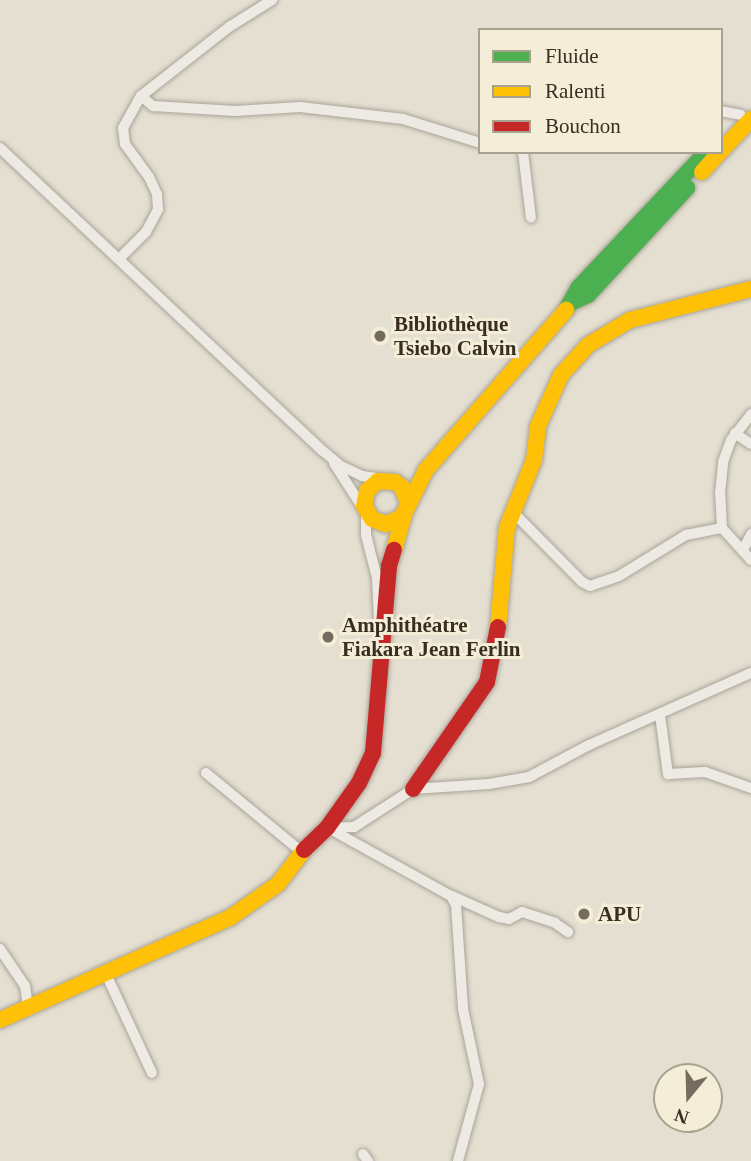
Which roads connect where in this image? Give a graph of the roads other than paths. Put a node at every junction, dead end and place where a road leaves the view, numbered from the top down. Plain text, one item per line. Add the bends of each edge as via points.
1 (272, 0) edge
2 (141, 96) junction
3 (723, 111) edge
4 (747, 113) edge
5 (723, 134) edge
6 (478, 142) edge
7 (0, 148) edge
8 (723, 149) edge
9 (523, 154) edge
10 (704, 154) edge
11 (719, 154) edge
12 (531, 218) dead end
13 (120, 258) junction
14 (751, 289) edge
15 (573, 302) junction
16 (751, 414) edge
17 (735, 433) junction
18 (751, 444) edge
19 (323, 451) junction
20 (426, 470) junction
21 (386, 480) junction
22 (405, 512) junction
23 (513, 512) junction
24 (366, 513) junction
25 (722, 528) junction
26 (751, 534) edge
27 (743, 550) junction
28 (751, 560) edge
29 (383, 644) junction
30 (751, 673) edge
31 (660, 715) junction
32 (206, 773) dead end
33 (751, 788) edge
34 (413, 789) junction
35 (327, 828) junction
36 (302, 852) junction
37 (450, 896) junction
38 (568, 932) dead end
39 (0, 949) edge
40 (106, 974) junction
41 (28, 1008) junction
42 (0, 1020) edge
43 (152, 1073) dead end
44 (458, 1161) edge

1 - 2 street via 229,27
2 - 6 street via 153,106 235,111 300,107 403,119
2 - 13 street via 122,128 125,144 157,194 158,209 146,232
3 - 4 street
4 - 5 street
4 - 8 street
7 - 13 street
9 - 12 street
10 - 15 street via 579,287
11 - 15 street via 589,295
13 - 19 street
14 - 23 street via 649,312 588,345 561,375 538,426 534,460
15 - 20 street
16 - 17 street
17 - 18 street
17 - 25 street via 723,461
19 - 21 street via 362,476
19 - 24 street
20 - 21 street
20 - 22 street
21 - 22 street via 402,487
21 - 24 street via 367,491
22 - 24 street via 386,524
22 - 29 street via 389,566
23 - 25 street via 590,586 619,576 686,535
23 - 34 street via 507,527 497,641 487,682
24 - 29 street
25 - 27 street
26 - 27 street
27 - 28 street
29 - 35 street via 373,753 359,783
30 - 31 street
31 - 33 street via 668,774 705,772
31 - 34 street via 529,777
32 - 36 street
34 - 35 street via 354,827
35 - 36 street
35 - 37 street
36 - 40 street via 278,884 232,917
37 - 38 street via 499,917 509,919 522,912
37 - 44 street via 456,905 463,1009 479,1084
39 - 41 street via 24,986
40 - 41 street
40 - 43 street
41 - 42 street

